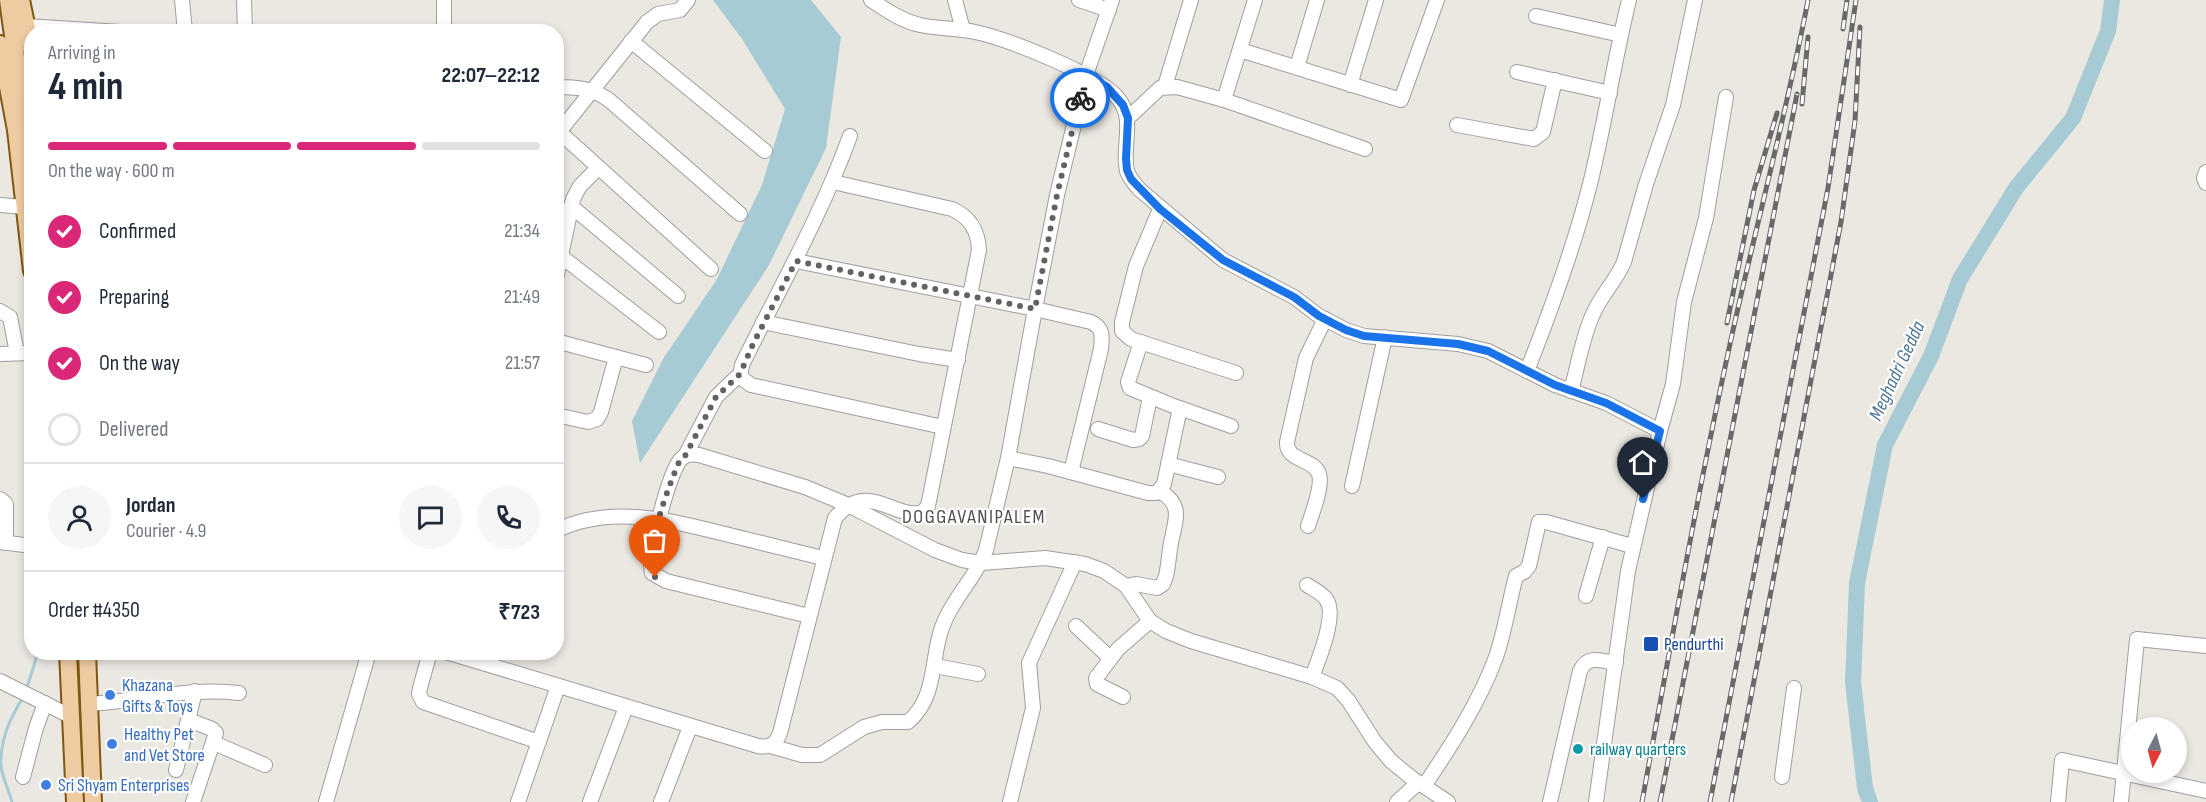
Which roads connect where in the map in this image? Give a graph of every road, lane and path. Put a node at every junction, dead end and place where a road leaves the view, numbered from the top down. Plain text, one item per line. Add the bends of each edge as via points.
1 (8, 0) edge
2 (21, 0) edge
3 (182, 0) edge
4 (244, 0) edge
5 (444, 0) edge
6 (688, 0) edge
7 (871, 0) edge
8 (955, 0) edge
9 (1079, 0) edge
10 (1191, 0) edge
11 (1254, 0) edge
12 (1317, 0) edge
13 (1376, 0) edge
14 (1437, 0) edge
15 (1629, 0) edge
16 (1695, 0) edge
17 (1110, 5) edge
18 (1536, 16) dead end
19 (26, 24) edge
20 (184, 24) edge
21 (245, 24) edge
22 (444, 24) edge
23 (963, 30) junction
24 (1621, 35) junction
25 (631, 41) junction
26 (0, 44) edge
27 (1240, 50) junction
28 (1296, 67) junction
29 (1517, 72) dead end
30 (1086, 75) junction
31 (1555, 80) junction
32 (1350, 85) junction
33 (1165, 86) junction
34 (564, 87) edge
35 (592, 90) junction
36 (1610, 93) junction
37 (1726, 97) dead end
38 (1224, 100) junction
39 (24, 114) edge
40 (1128, 118) junction
41 (564, 125) edge
42 (1457, 125) dead end
43 (850, 136) dead end
44 (564, 137) edge
45 (1365, 149) dead end
46 (765, 151) dead end
47 (598, 168) junction
48 (2206, 172) edge
49 (833, 182) junction
50 (2206, 183) edge
51 (0, 205) edge
52 (24, 207) joint
53 (1160, 209) junction
54 (566, 214) edge
55 (740, 214) dead end
56 (564, 236) edge
57 (564, 259) edge
58 (796, 261) junction
59 (711, 269) dead end
60 (678, 296) dead end
61 (971, 296) junction
62 (1035, 309) junction
63 (0, 310) edge
64 (1325, 319) junction
65 (763, 322) junction
66 (659, 332) dead end
67 (1385, 337) junction
68 (1141, 342) junction
69 (564, 343) edge
70 (24, 353) edge
71 (0, 354) edge
72 (616, 357) junction
73 (958, 360) junction
74 (646, 365) dead end
75 (1527, 371) junction
76 (1236, 373) dead end
77 (740, 374) junction
78 (1571, 391) junction
79 (1150, 397) junction
80 (1180, 408) junction
81 (564, 417) edge
82 (1231, 426) dead end
83 (943, 427) junction
84 (1098, 429) dead end
85 (1660, 431) junction
86 (685, 456) junction
87 (1008, 458) junction
88 (1168, 464) junction
89 (1071, 472) junction
90 (1218, 477) dead end
91 (1352, 486) dead end
92 (1160, 491) junction
93 (0, 499) edge
94 (848, 505) junction
95 (659, 520) junction
96 (1308, 526) dead end
97 (564, 528) edge
98 (1603, 537) junction
99 (3, 542) edge
100 (24, 545) edge
101 (1632, 546) junction
102 (823, 558) junction
103 (1075, 562) junction
104 (981, 563) junction
105 (1307, 585) dead end
106 (1126, 586) junction
107 (1586, 596) dead end
108 (809, 616) junction
109 (1150, 621) junction
110 (1076, 626) dead end
111 (2206, 646) edge
112 (1110, 658) junction
113 (68, 660) edge
114 (78, 660) edge
115 (87, 660) edge
116 (367, 660) edge
117 (428, 660) edge
118 (472, 660) edge
119 (1616, 663) junction
120 (935, 666) junction
121 (978, 674) dead end
122 (1312, 677) junction
123 (0, 681) edge
124 (558, 686) junction
125 (1794, 688) dead end
126 (195, 691) junction
127 (239, 693) dead end
128 (1122, 697) dead end
129 (45, 703) junction
130 (88, 704) junction
131 (626, 707) junction
132 (70, 716) junction
133 (2129, 717) edge
134 (189, 720) junction
135 (690, 727) junction
136 (539, 742) junction
137 (214, 743) junction
138 (770, 746) junction
139 (265, 765) dead end
140 (176, 770) dead end
141 (2121, 772) edge
142 (23, 777) dead end
143 (1782, 777) dead end
144 (2123, 783) edge
145 (2170, 783) edge
146 (1421, 784) junction
147 (2206, 791) edge
148 (75, 802) edge
149 (84, 802) edge
150 (93, 802) edge
151 (193, 802) edge
152 (326, 802) edge
153 (518, 802) edge
154 (590, 802) edge
155 (661, 802) edge
156 (1010, 802) edge
157 (1396, 802) edge
158 (1448, 802) edge
159 (1550, 802) edge
160 (1596, 802) edge
161 (2058, 802) edge
162 (2121, 802) edge

1 - 39 main road
2 - 19 main road
3 - 20 street
4 - 21 street
5 - 22 street
6 - 25 street via 680,10 653,17
7 - 23 street via 918,25
8 - 23 street
9 - 17 street
10 - 33 street
11 - 27 street
12 - 28 street
13 - 32 street
14 - 32 street via 1401,100
15 - 24 street
16 - 78 street via 1673,105 1624,262 1590,322
17 - 30 street
18 - 24 street
23 - 30 street via 1010,43
24 - 36 street
25 - 35 street
25 - 46 street
26 - 52 main road via 16,130
27 - 28 street
27 - 38 street
28 - 32 street
29 - 31 street
30 - 40 street via 1117,96
30 - 62 street
31 - 36 street
31 - 42 street via 1543,132 1534,139
33 - 38 street
33 - 40 street
34 - 35 street
35 - 41 street
35 - 55 street via 617,106
36 - 75 street via 1581,216 1558,293
37 - 85 street via 1706,218 1684,302 1675,376
38 - 45 street
40 - 53 street via 1127,170
43 - 49 street
44 - 47 street
47 - 54 street via 580,186
47 - 59 street
48 - 50 street
49 - 58 street
49 - 61 street via 962,213 979,241
51 - 52 street
53 - 64 street via 1223,260 1294,297
53 - 68 street via 1137,266 1121,327 1126,336
54 - 56 street
54 - 60 street
57 - 66 street
58 - 61 street
58 - 65 street
61 - 62 street
61 - 73 street
62 - 87 street
62 - 89 street via 1091,322 1101,330 1101,350
63 - 70 street via 10,317
64 - 67 street via 1356,334
64 - 96 street via 1306,358 1287,442 1290,453 1315,467 1320,476
65 - 73 street
65 - 77 street
67 - 75 street via 1477,347
67 - 91 street
68 - 76 street
68 - 79 street via 1128,385
69 - 72 street
70 - 71 street
72 - 74 street
72 - 81 street via 597,419 588,422
73 - 83 street
75 - 78 street
77 - 83 street via 751,385
77 - 86 street via 716,397
78 - 85 street via 1606,403
79 - 80 street
79 - 84 street via 1138,440
80 - 82 street
80 - 88 street
83 - 94 street via 930,499 923,512 866,501
85 - 101 street
86 - 94 street via 699,455 743,467
86 - 95 street via 672,477
87 - 89 street
87 - 104 street
88 - 90 street
88 - 92 street
89 - 92 street via 1148,493
92 - 106 street via 1173,503 1176,514 1166,576 1157,588
93 - 99 street via 6,504
94 - 102 street via 835,518
94 - 104 street via 949,556
95 - 97 street via 609,517
95 - 102 street
95 - 108 street via 650,561 655,577
98 - 101 street
98 - 107 street
98 - 146 street via 1538,523 1529,566 1516,576 1496,656 1444,757
99 - 100 street
101 - 119 street
102 - 108 street
103 - 104 street via 1045,558
103 - 106 street via 1104,570
103 - 156 street via 1029,663 1033,708
104 - 120 street via 945,618
105 - 122 street via 1325,598 1330,608 1327,635
106 - 109 street
108 - 138 street via 780,733
109 - 112 street
109 - 122 street via 1185,639
110 - 112 street
111 - 133 street via 2137,639
112 - 128 street via 1096,681
113 - 132 main road
114 - 149 main road
115 - 130 main road
116 - 152 street
117 - 136 street via 420,688 423,702
118 - 124 street
119 - 159 street via 1589,660 1580,671
119 - 160 street
120 - 121 street
120 - 138 street via 928,691 908,722 864,727 820,755 802,755
122 - 146 street via 1342,692 1391,761
123 - 129 street
124 - 131 street
124 - 136 street
125 - 143 street
126 - 127 street
126 - 130 street
126 - 134 street
129 - 132 street
129 - 142 street
130 - 150 main road
131 - 135 street
131 - 154 street
132 - 148 main road
134 - 137 street via 215,731
134 - 140 street
135 - 138 street
135 - 155 street
136 - 153 street
137 - 139 street
137 - 151 street
141 - 161 street via 2061,760
144 - 162 street
145 - 147 street
146 - 157 street
146 - 158 street

